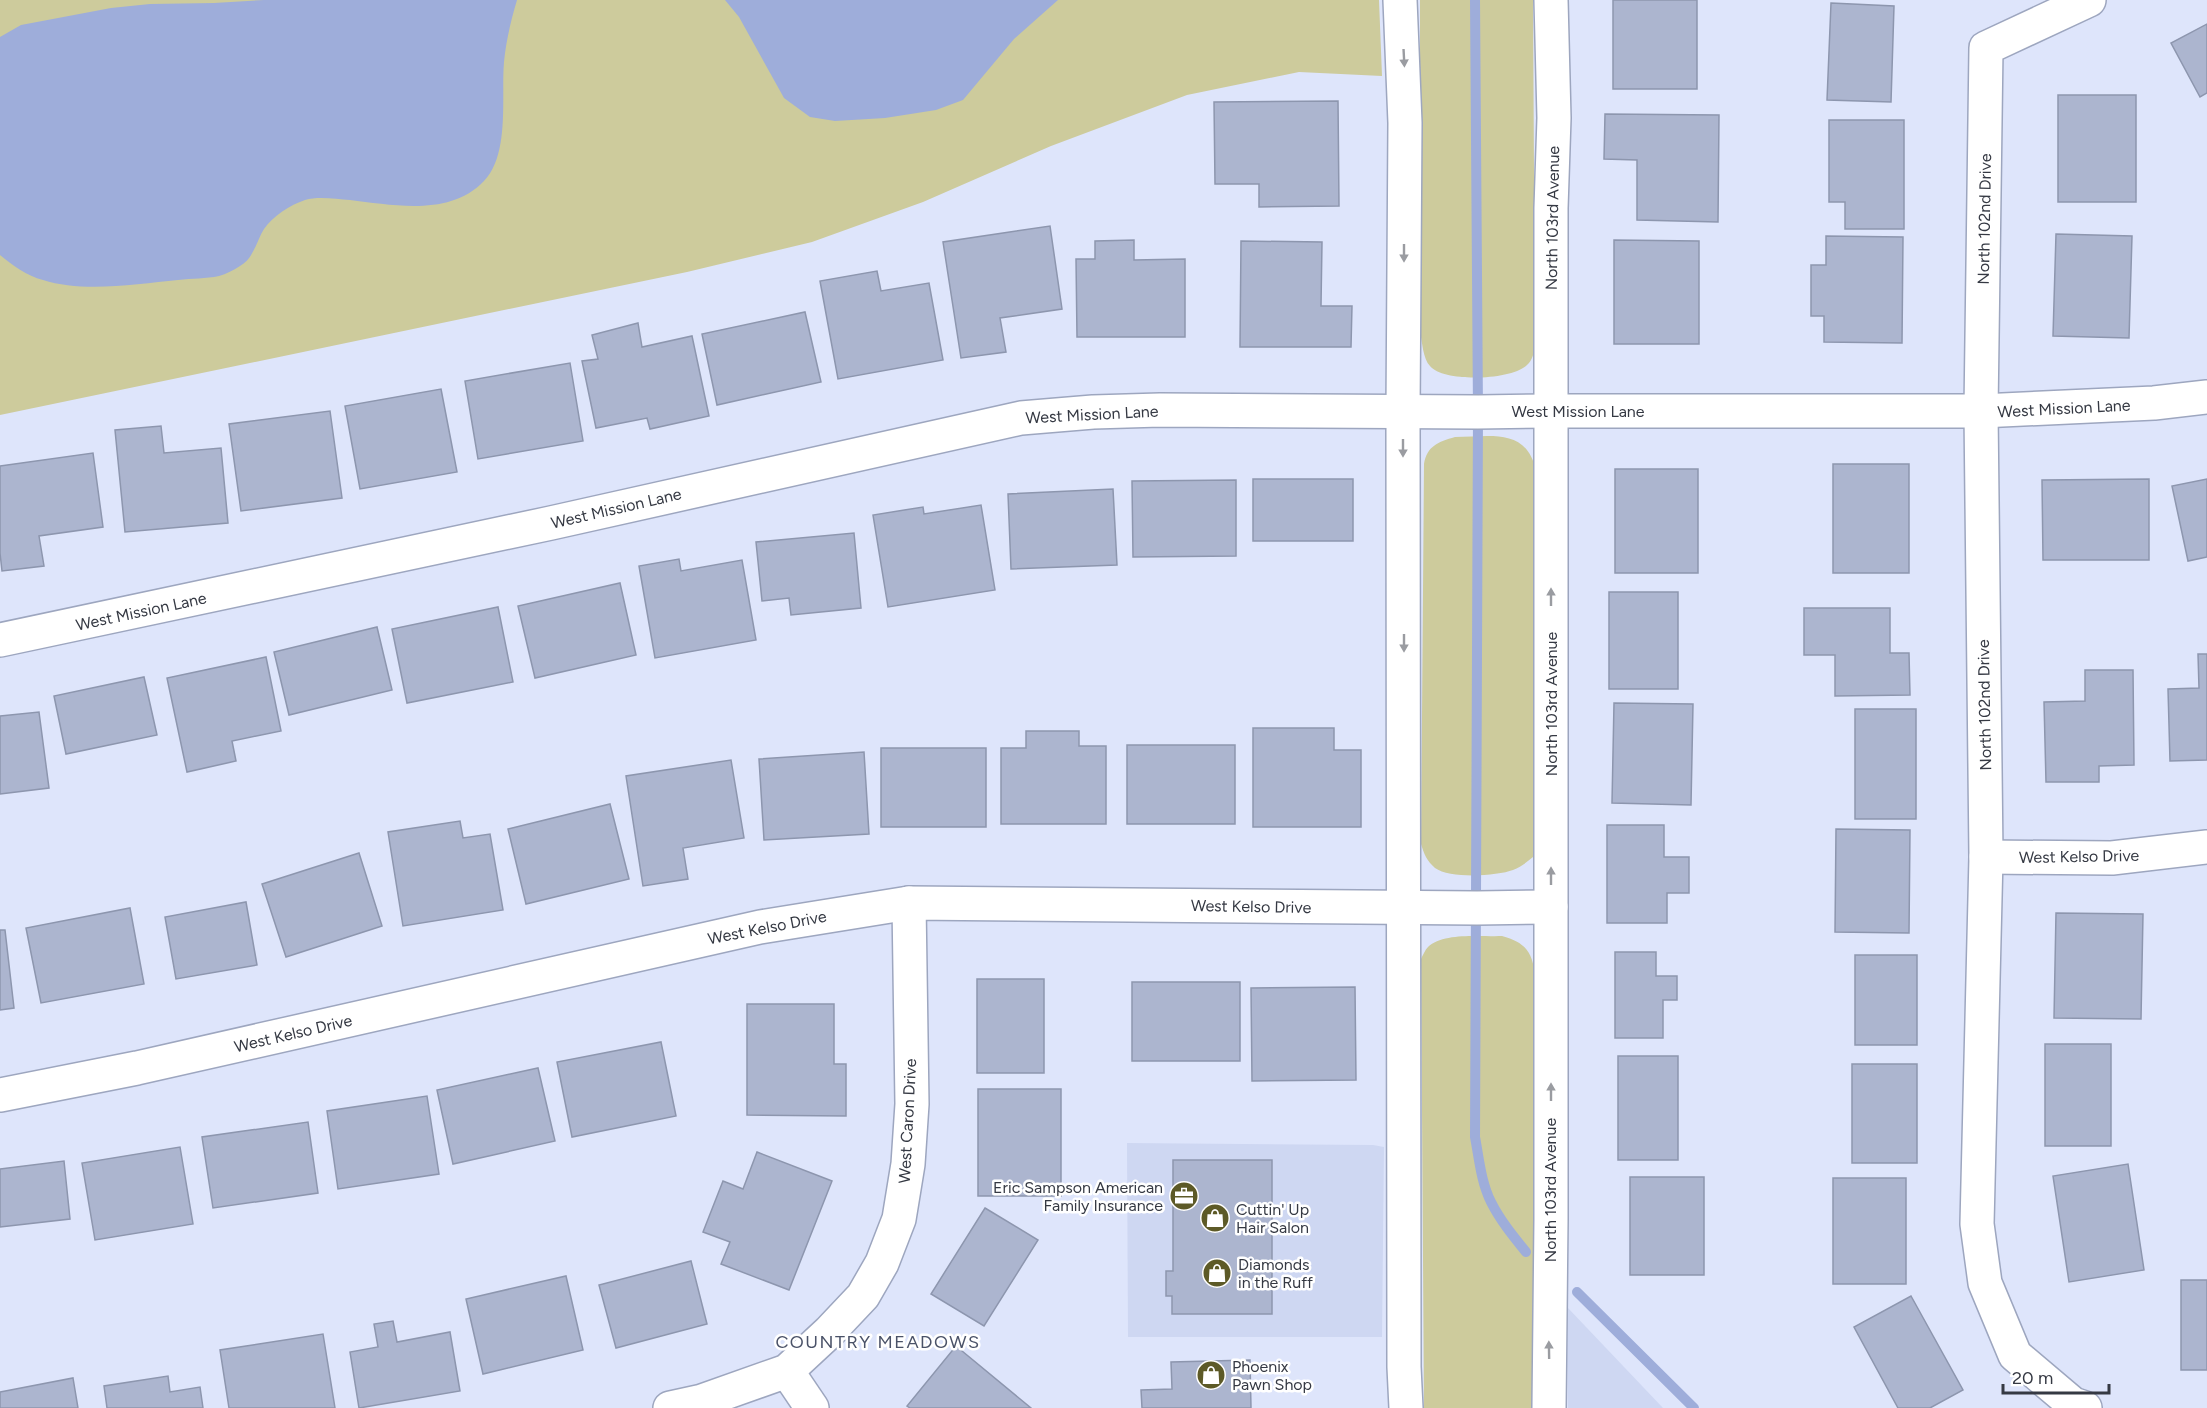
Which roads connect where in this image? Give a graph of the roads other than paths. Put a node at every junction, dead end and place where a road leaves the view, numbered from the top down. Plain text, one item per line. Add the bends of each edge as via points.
1 (1401, 0) edge
2 (1551, 0) edge
3 (2089, 0) edge
4 (2207, 397) edge
5 (1551, 411) junction
6 (1981, 411) junction
7 (1403, 412) junction
8 (0, 640) edge
9 (2207, 847) edge
10 (1986, 857) junction
11 (909, 903) junction
12 (1551, 907) junction
13 (1404, 908) junction
14 (0, 1095) edge
15 (787, 1371) junction
16 (670, 1408) edge
17 (812, 1408) edge
18 (1406, 1408) edge
19 (1549, 1408) edge
20 (2085, 1408) edge

1 -> 7 street via 1405,123
2 - 5 street, North 103rd Avenue
3 - 6 street, North 102nd Drive via 1986,48
4 - 6 street, West Mission Lane via 2154,404
5 - 6 street, West Mission Lane
5 - 7 street, West Mission Lane
12 -> 5 street, North 103rd Avenue
6 - 10 street, North 102nd Drive
7 - 8 street, West Mission Lane via 1160,410 1021,418
7 -> 13 street
9 - 10 street, West Kelso Drive via 2112,858
10 - 20 street, North 102nd Drive via 1977,1224 1985,1283 2016,1355 2073,1404
11 - 13 street, West Kelso Drive
11 - 14 street, West Kelso Drive via 760,927 137,1068
11 - 15 street, West Caron Drive via 912,1104 899,1219 882,1263 863,1296
12 - 13 street, West Kelso Drive
19 -> 12 street, North 103rd Avenue
13 - 18 street
15 - 16 street, West Caron Drive via 712,1398
15 - 17 street

